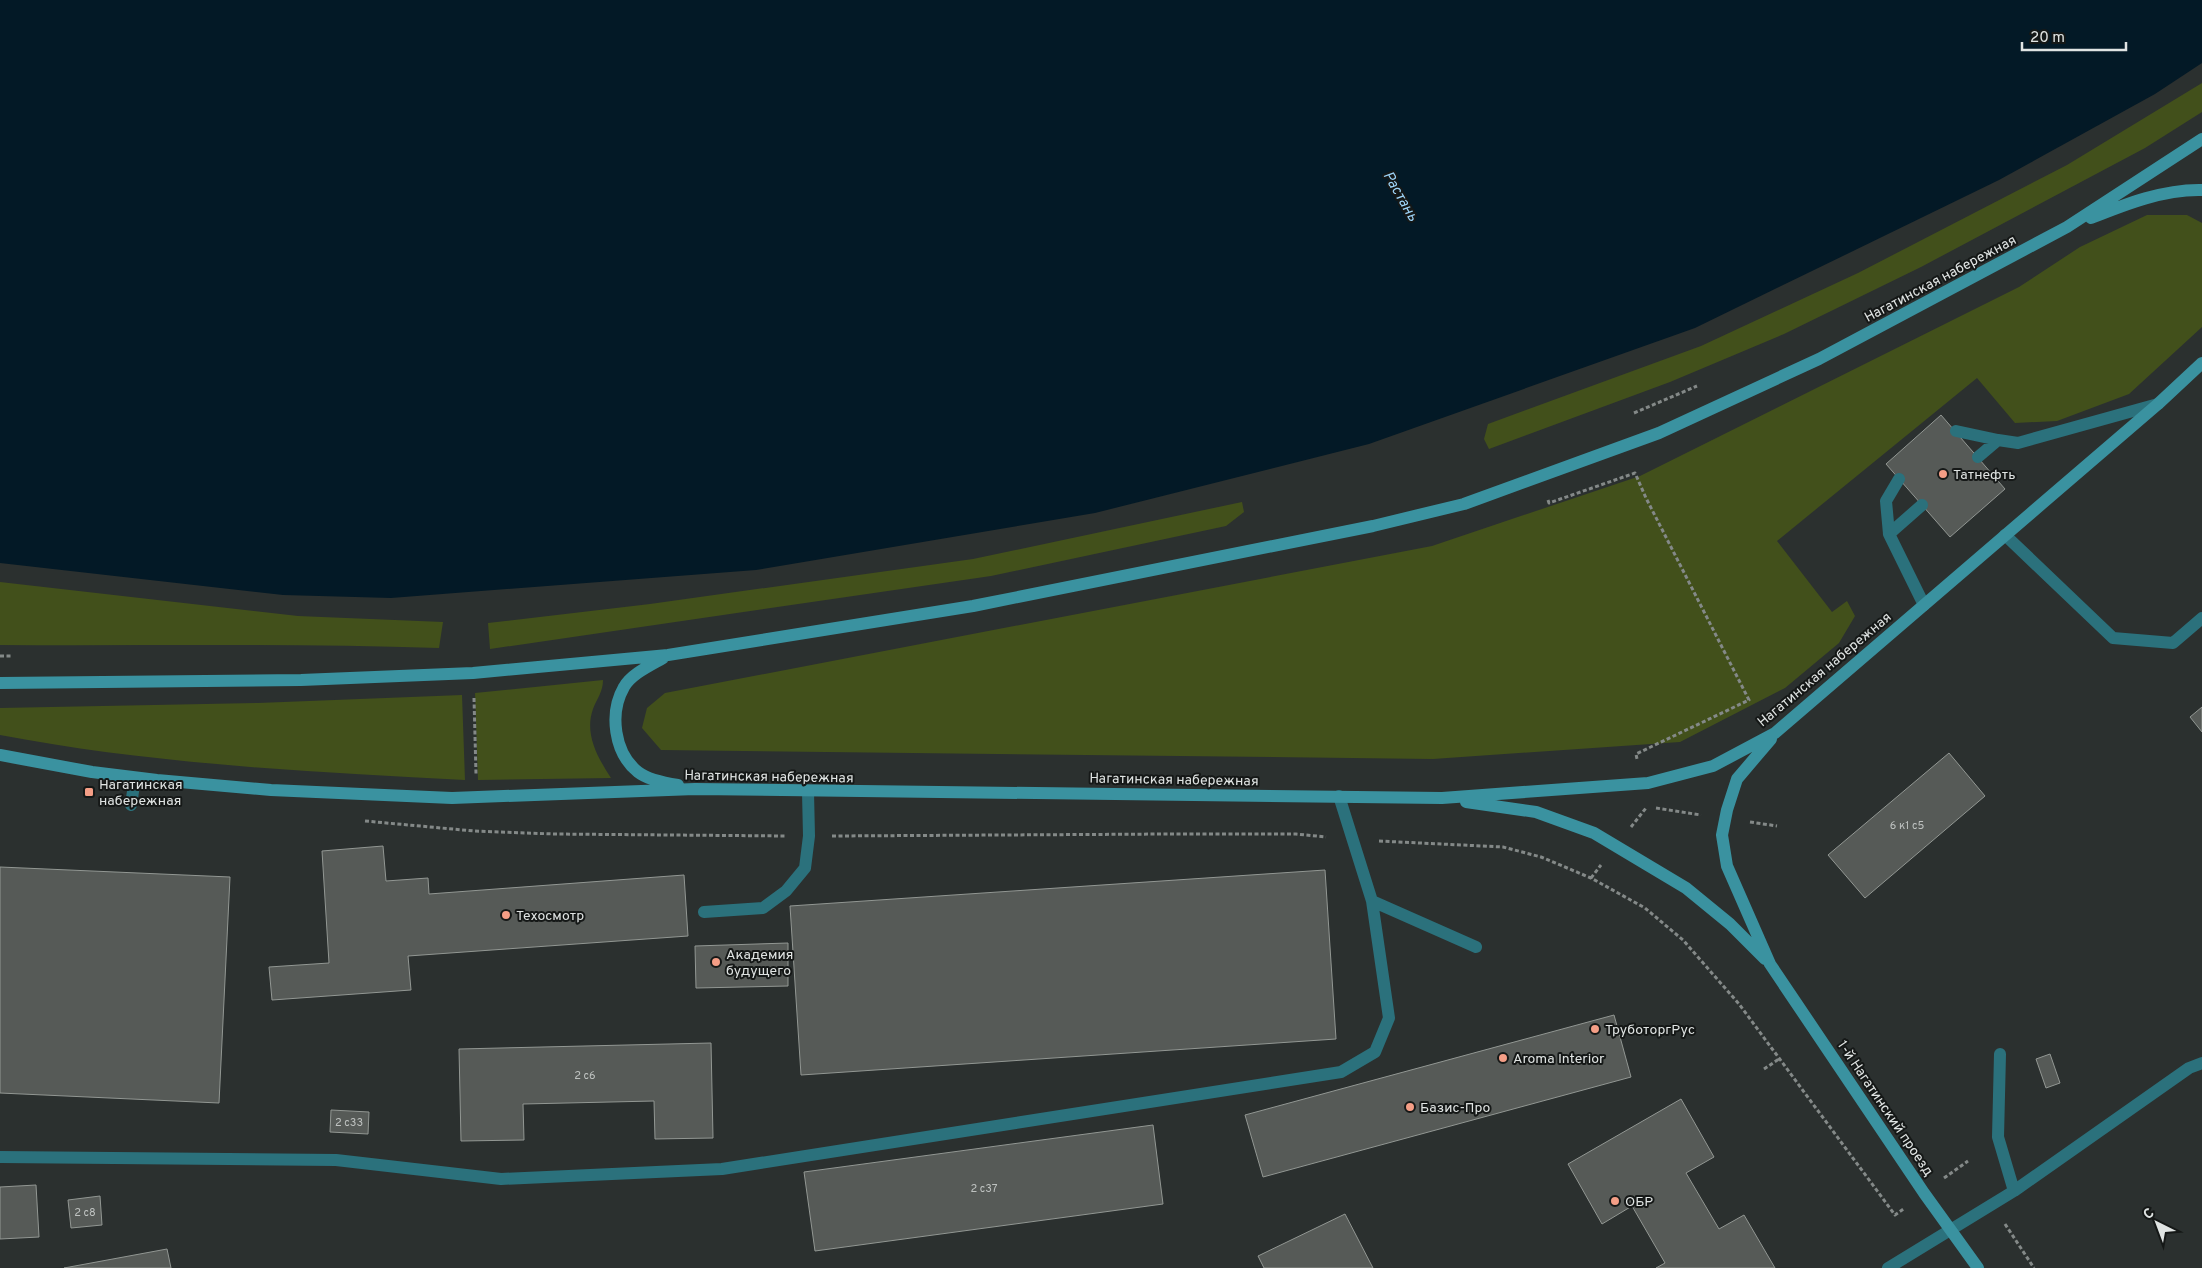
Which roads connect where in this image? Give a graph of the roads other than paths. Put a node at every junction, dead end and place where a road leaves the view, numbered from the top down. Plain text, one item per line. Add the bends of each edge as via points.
1 (2202, 139) edge
2 (2202, 190) edge
3 (2067, 227) junction
4 (2202, 363) edge
5 (2158, 404) junction
6 (1956, 432) dead end
7 (1998, 440) junction
8 (1978, 457) dead end
9 (1899, 479) dead end
10 (1922, 506) dead end
11 (1889, 534) junction
12 (2005, 535) junction
13 (1924, 605) junction
14 (2202, 618) edge
15 (668, 655) junction
16 (0, 683) edge
17 (1776, 733) junction
18 (0, 755) edge
19 (135, 778) junction
20 (695, 789) junction
21 (808, 792) junction
22 (1339, 796) junction
23 (1442, 798) junction
24 (131, 805) dead end
25 (1372, 901) junction
26 (704, 912) dead end
27 (1476, 947) dead end
28 (1770, 964) junction
29 (2000, 1054) dead end
30 (2202, 1063) edge
31 (0, 1157) edge
32 (2014, 1191) junction
33 (1951, 1230) junction
34 (1888, 1268) edge
35 (1978, 1268) edge

1 - 3 main road, Нагатинская набережная
2 - 3 main road via 2130,202
3 - 15 main road, Нагатинская набережная via 1819,359 1659,432 1464,504 973,606
4 - 5 main road, Нагатинская набережная
5 - 7 lane via 2018,443
5 - 12 main road, Нагатинская набережная
6 - 7 lane
7 - 8 lane
9 - 11 lane via 1886,502
10 - 11 lane
11 - 13 lane
12 - 13 main road, Нагатинская набережная
12 - 14 lane via 2113,638 2173,643
13 - 17 main road, Нагатинская набережная
15 - 16 main road, Нагатинская набережная via 473,673 301,680
15 - 20 main road via 624,686 616,706 615,731 624,756 638,772 658,781
17 - 23 main road, Нагатинская набережная via 1713,766 1648,783
17 - 28 main road via 1737,779 1722,835 1727,866
18 - 19 main road, Нагатинская набережная
19 - 20 main road, Нагатинская набережная via 271,790 452,798
19 - 24 lane
20 - 21 main road, Нагатинская набережная
21 - 22 main road, Нагатинская набережная
21 - 26 lane via 809,836 805,868 786,891 763,908
22 - 23 main road, Нагатинская набережная
22 - 25 lane
23 - 28 main road via 1536,812 1594,833 1686,888 1730,924
25 - 27 lane
25 - 31 lane via 1389,1018 1375,1052 1340,1072 722,1169 501,1179 336,1160
28 - 33 main road, 1-й Нагатинский проезд
29 - 32 lane via 1998,1137
30 - 32 lane via 2189,1068
32 - 33 lane
33 - 34 lane
33 - 35 main road, 1-й Нагатинский проезд

